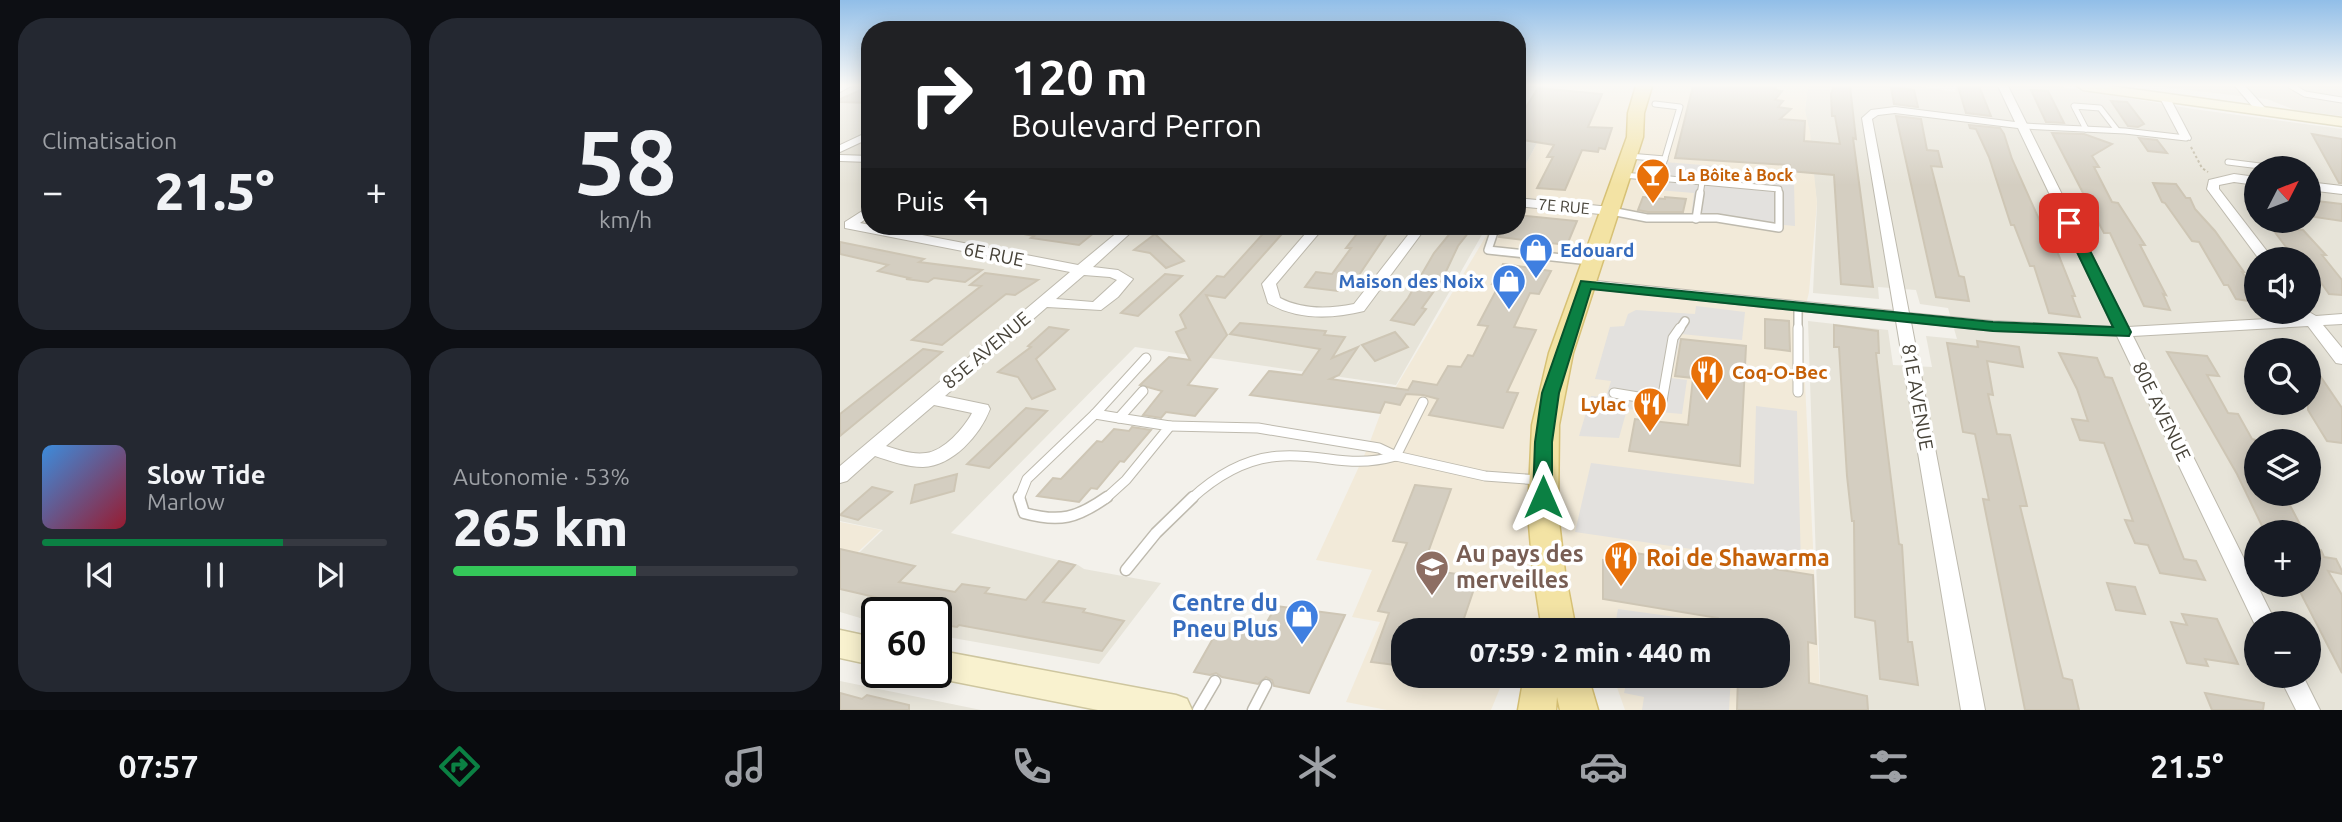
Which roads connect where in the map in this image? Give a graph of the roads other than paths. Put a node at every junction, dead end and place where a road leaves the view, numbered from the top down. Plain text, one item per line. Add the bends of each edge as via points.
1 (1643, 119) edge
2 (1676, 119) edge
3 (1867, 119) edge
4 (1969, 119) edge
5 (2020, 119) edge
6 (2081, 119) edge
7 (2109, 119) edge
8 (2176, 119) edge
9 (2321, 119) edge
10 (2342, 122) edge
11 (2024, 126) junction
12 (2086, 129) junction
13 (2117, 130) junction
14 (861, 138) edge
15 (2186, 138) joint
16 (840, 149) edge
17 (1629, 156) junction
18 (840, 158) edge
19 (861, 159) edge
20 (1665, 159) junction
21 (2228, 162) dead end
22 (2244, 164) edge
23 (1622, 175) junction
24 (1659, 178) junction
25 (2244, 180) edge
26 (1702, 182) junction
27 (2321, 188) edge
28 (2342, 190) edge
29 (1526, 203) edge
30 (1611, 211) junction
31 (861, 217) edge
32 (1696, 219) junction
33 (861, 227) edge
34 (2244, 230) edge
35 (2246, 233) edge
36 (901, 235) edge
37 (1121, 235) edge
38 (1311, 235) edge
39 (1414, 235) edge
40 (1493, 235) edge
41 (2257, 247) edge
42 (1593, 261) junction
43 (1080, 270) junction
44 (1586, 284) junction
45 (1043, 302) junction
46 (1798, 306) junction
47 (1903, 317) junction
48 (2321, 317) edge
49 (2342, 319) edge
50 (1685, 321) dead end
51 (2244, 322) edge
52 (2314, 324) edge
53 (2124, 332) junction
54 (1146, 358) dead end
55 (2342, 359) edge
56 (1143, 391) dead end
57 (1798, 392) dead end
58 (1614, 393) dead end
59 (929, 398) junction
60 (1423, 402) dead end
61 (1095, 414) junction
62 (1119, 418) junction
63 (1170, 426) junction
64 (871, 449) junction
65 (1396, 456) junction
66 (840, 476) edge
67 (1542, 480) junction
68 (1126, 570) dead end
69 (2259, 611) edge
70 (1554, 618) edge
71 (840, 644) edge
72 (861, 649) edge
73 (952, 667) edge
74 (1215, 681) dead end
75 (1266, 685) dead end
76 (1540, 688) edge
77 (1573, 688) edge
78 (2297, 688) edge
79 (1176, 710) edge
80 (1198, 710) edge
81 (1253, 710) edge
82 (1537, 710) edge
83 (1579, 710) edge
84 (1973, 710) edge
85 (2308, 710) edge

1 - 17 main road
2 - 20 lane
3 - 47 street, 81E AVENUE
4 - 11 street, 81E AVENUE
5 - 11 street, 80E AVENUE
6 - 12 lane
7 - 13 lane
8 - 15 street
9 - 10 street
11 - 12 lane
11 - 53 street, 80E AVENUE
12 - 13 lane
13 - 15 lane
14 - 16 street
17 - 20 lane
17 - 23 main road
18 - 19 street
20 - 24 lane
21 - 22 lane
23 - 24 lane
23 - 30 main road
24 - 26 lane
25 - 34 street via 2213,183
26 - 32 lane
26 - 32 lane via 1779,189 1779,228
27 - 28 street
29 - 30 street, 7E RUE
30 - 32 lane via 1632,217
30 - 42 main road
31 - 33 street, 6E RUE via 850,225
35 - 41 street
36 - 43 street, 6E RUE
37 - 43 street, 85E AVENUE
38 - 39 street via 1269,284 1273,300 1283,306 1338,312 1359,308
40 - 42 lane via 1488,250
42 - 44 main road
43 - 45 street, 85E AVENUE
43 - 45 street, 85E AVENUE via 1126,279 1096,307
44 - 46 street
44 - 67 main road via 1550,393
45 - 59 street, 85E AVENUE
46 - 47 street
46 - 57 lane
47 - 53 street
47 - 84 street, 81E AVENUE
48 - 49 street
50 - 58 lane via 1673,338 1662,401
51 - 53 street
52 - 55 street
53 - 69 street, 80E AVENUE
54 - 61 lane
56 - 62 lane
59 - 64 street, 85E AVENUE
59 - 64 street, 85E AVENUE via 982,409 979,421 948,450 927,461
60 - 65 lane
61 - 62 lane
61 - 63 lane via 1027,479 1018,498 1024,513 1059,521 1087,513 1113,491
62 - 63 lane
63 - 65 lane via 1258,428 1379,448
64 - 66 street, 85E AVENUE
65 - 67 lane via 1487,478
65 - 68 lane via 1370,463 1282,456 1244,464 1213,482 1158,528
67 - 70 main road
71 - 72 street
73 - 79 street
74 - 80 lane
75 - 81 lane
76 - 82 main road
77 - 83 main road
78 - 85 street

